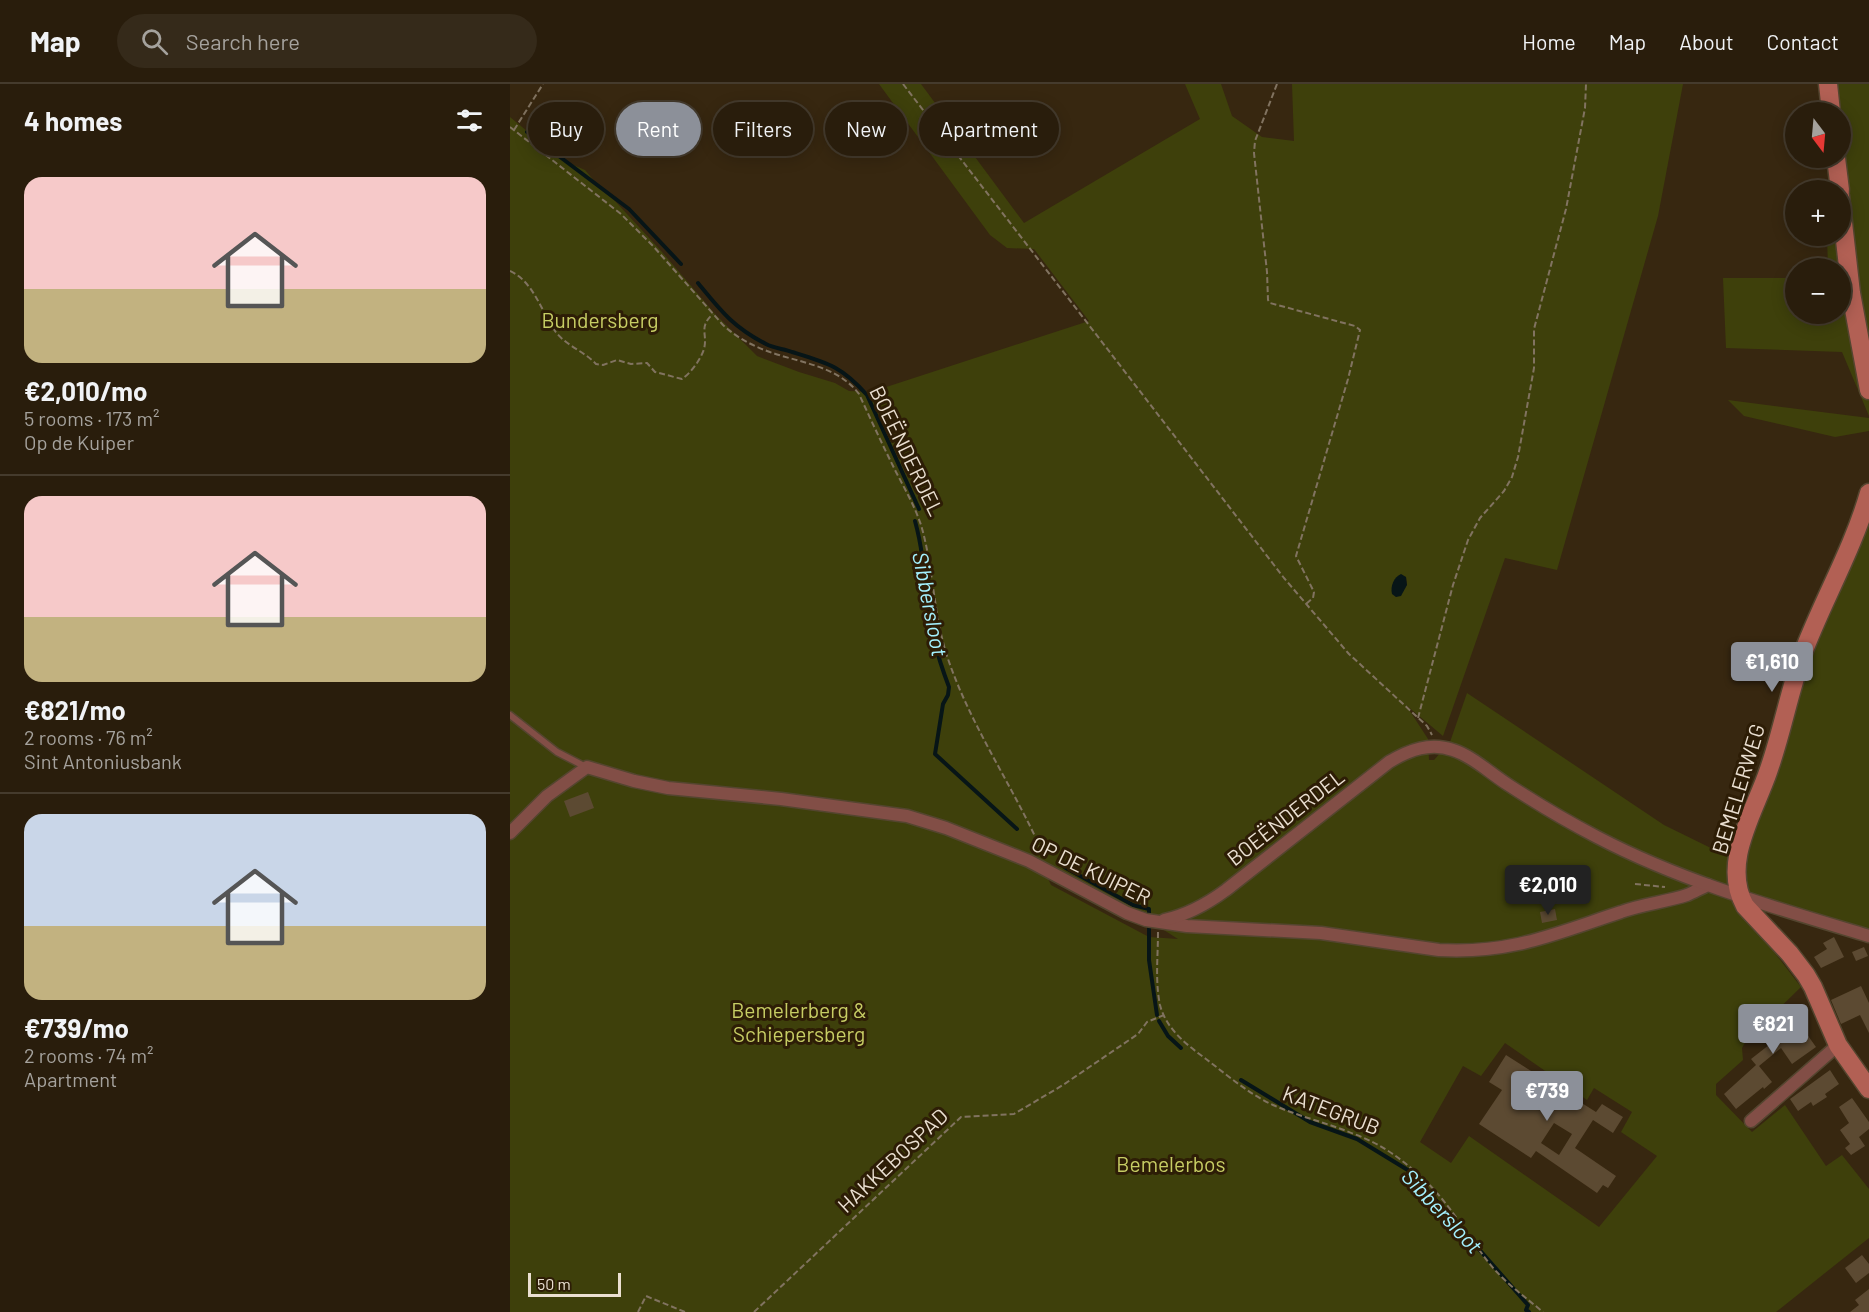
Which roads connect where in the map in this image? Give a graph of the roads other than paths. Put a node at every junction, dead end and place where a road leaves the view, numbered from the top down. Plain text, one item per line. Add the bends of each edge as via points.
1 (1828, 84) edge
2 (1831, 102) edge
3 (1846, 246) edge
4 (1869, 390) edge
5 (1869, 493) edge
6 (510, 715) edge
7 (587, 767) junction
8 (510, 833) edge
9 (1708, 885) junction
10 (1740, 898) junction
11 (1158, 921) junction
12 (1869, 936) edge
13 (1838, 1045) junction
14 (1869, 1089) edge
15 (1751, 1121) dead end

1 - 2 street
3 - 4 street
5 - 10 street, BEMELERWEG via 1803,653 1768,774 1740,848 1736,882
6 - 7 lane, OP DE KUIPER via 557,752
7 - 8 street via 547,796
7 - 11 street, OP DE KUIPER via 678,789 907,816 970,837 1052,872 1136,917
9 - 10 street
9 - 11 street, OP DE KUIPER via 1540,940 1476,951 1439,950 1321,933
9 - 11 street, BOEËNDERDEL via 1626,852 1572,824 1463,754 1438,747 1419,748 1389,762 1218,896 1184,914
10 - 12 street
10 - 13 street via 1806,975
13 - 14 street
13 - 15 street

